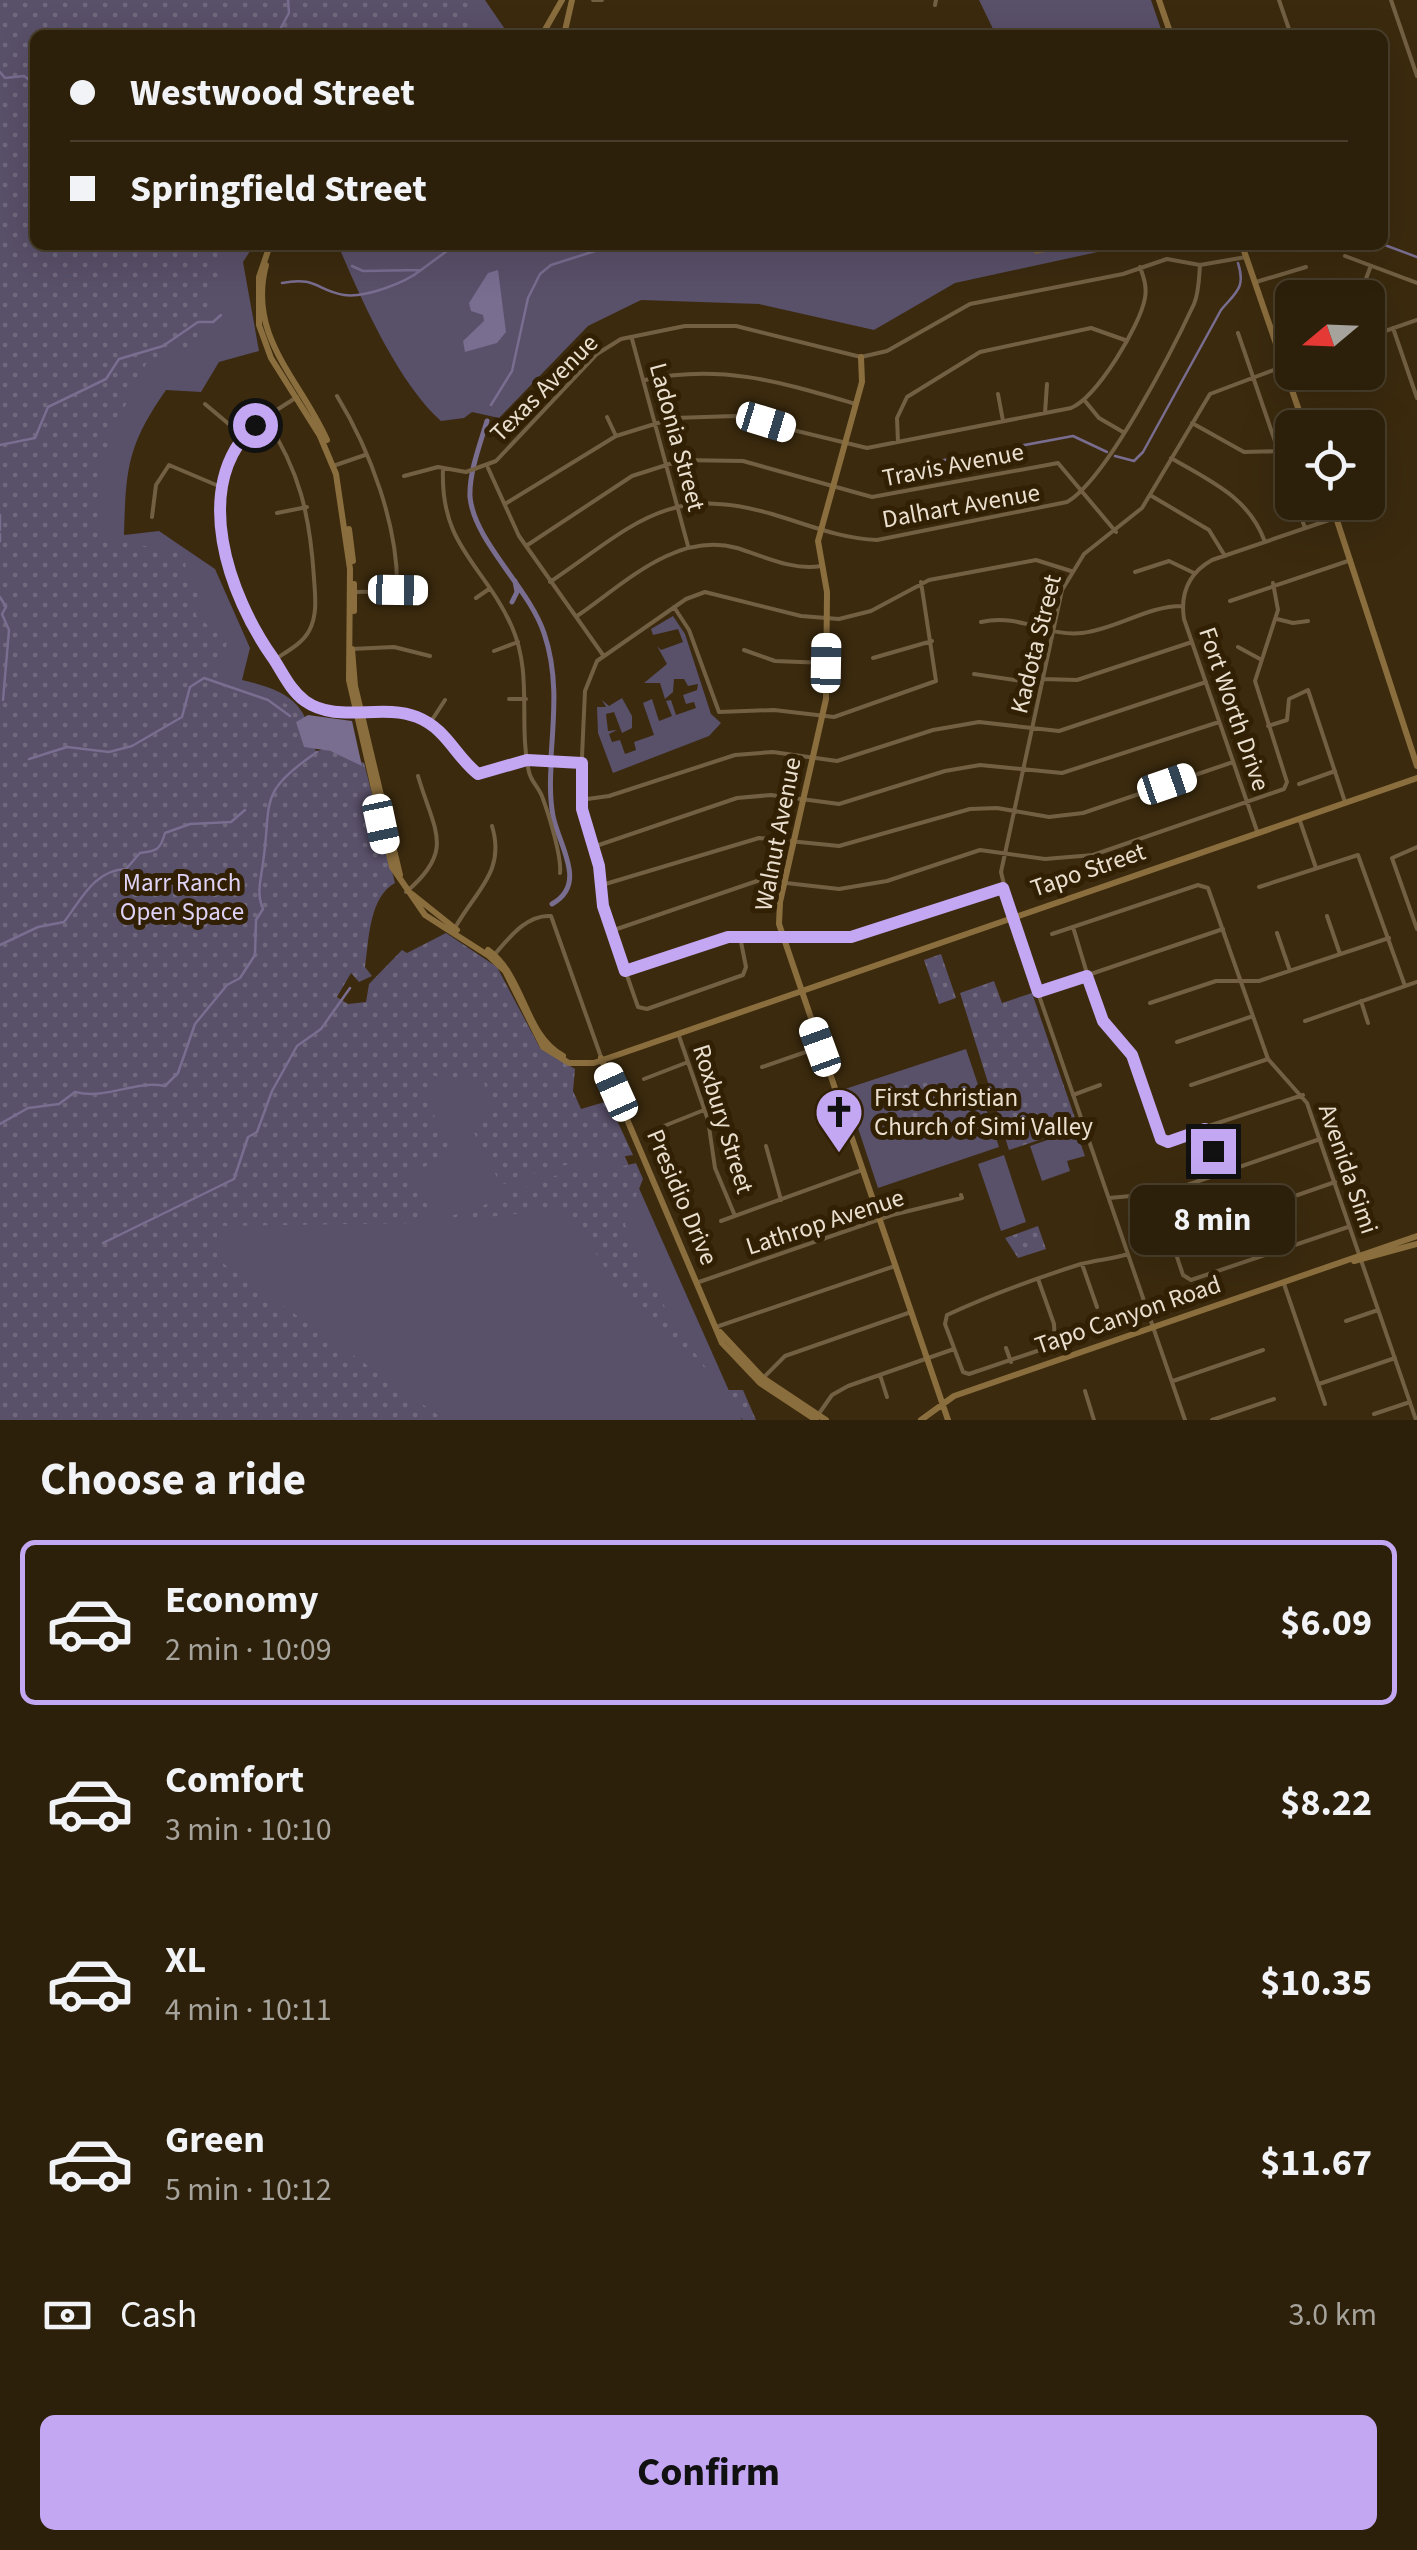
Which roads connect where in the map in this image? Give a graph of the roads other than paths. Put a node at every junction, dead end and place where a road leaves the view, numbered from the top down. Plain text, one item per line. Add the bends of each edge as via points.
1 (562, 0) edge
2 (572, 0) edge
3 (593, 0) edge
4 (602, 0) edge
5 (1158, 0) edge
6 (1279, 0) edge
7 (1391, 0) edge
8 (545, 30) edge
9 (565, 30) edge
10 (1168, 30) edge
11 (1289, 30) edge
12 (1417, 76) edge
13 (271, 250) edge
14 (1045, 250) edge
15 (1244, 251) edge
16 (1036, 252) dead end
17 (1345, 256) dead end
18 (1200, 265) junction
19 (1306, 267) dead end
20 (1140, 268) junction
21 (1370, 268) junction
22 (1365, 280) edge
23 (1256, 282) junction
24 (1417, 283) edge
25 (1417, 320) edge
26 (1393, 328) junction
27 (1275, 331) edge
28 (1385, 331) edge
29 (1238, 332) dead end
30 (631, 336) junction
31 (1124, 340) junction
32 (861, 357) junction
33 (1275, 368) edge
34 (1253, 376) junction
35 (644, 380) junction
36 (1048, 384) dead end
37 (998, 394) dead end
38 (299, 396) junction
39 (337, 396) dead end
40 (1417, 398) edge
41 (1085, 401) junction
42 (204, 404) dead end
43 (856, 404) junction
44 (1045, 413) junction
45 (606, 417) dead end
46 (265, 418) junction
47 (1003, 421) junction
48 (655, 422) junction
49 (1192, 423) junction
50 (1123, 432) junction
51 (243, 436) junction
52 (616, 436) junction
53 (898, 442) junction
54 (1275, 442) edge
55 (844, 445) junction
56 (1275, 451) edge
57 (365, 455) junction
58 (1171, 458) junction
59 (666, 464) junction
60 (335, 465) junction
61 (488, 466) junction
62 (443, 469) junction
63 (404, 476) dead end
64 (831, 486) junction
65 (222, 487) junction
66 (1084, 491) junction
67 (1150, 495) junction
68 (505, 504) junction
69 (677, 505) junction
70 (307, 508) junction
71 (277, 513) dead end
72 (152, 517) dead end
73 (1302, 520) edge
74 (1330, 520) edge
75 (1337, 520) edge
76 (820, 528) junction
77 (1305, 528) junction
78 (1116, 532) junction
79 (1265, 542) junction
80 (526, 546) junction
81 (688, 546) junction
82 (1225, 556) junction
83 (1351, 560) junction
84 (820, 566) junction
85 (1071, 571) junction
86 (1135, 572) dead end
87 (1194, 573) junction
88 (550, 582) junction
89 (921, 582) junction
90 (1273, 583) junction
91 (489, 589) junction
92 (398, 590) junction
93 (352, 592) junction
94 (426, 596) dead end
95 (476, 598) dead end
96 (1230, 600) dead end
97 (1182, 606) junction
98 (674, 607) junction
99 (577, 616) junction
100 (1276, 619) junction
101 (827, 620) junction
102 (1308, 620) dead end
103 (980, 622) dead end
104 (1053, 629) junction
105 (518, 642) junction
106 (932, 642) junction
107 (1192, 642) junction
108 (1238, 648) dead end
109 (350, 649) junction
110 (494, 650) dead end
111 (744, 650) dead end
112 (603, 655) junction
113 (430, 656) dead end
114 (873, 658) dead end
115 (1260, 658) junction
116 (274, 660) junction
117 (826, 663) junction
118 (974, 674) dead end
119 (1042, 682) junction
120 (1206, 682) junction
121 (526, 698) junction
122 (509, 699) dead end
123 (445, 700) dead end
124 (358, 710) junction
125 (822, 716) junction
126 (1219, 722) junction
127 (430, 723) junction
128 (1268, 726) junction
129 (1032, 728) junction
130 (813, 758) junction
131 (527, 760) junction
132 (1234, 762) junction
133 (582, 763) junction
134 (1417, 766) edge
135 (1022, 770) junction
136 (1335, 771) junction
137 (418, 776) dead end
138 (1417, 778) edge
139 (1299, 784) dead end
140 (580, 800) junction
141 (804, 800) junction
142 (1248, 802) junction
143 (1345, 802) junction
144 (1014, 812) junction
145 (1299, 817) junction
146 (492, 826) dead end
147 (1257, 831) junction
148 (795, 841) junction
149 (593, 846) junction
150 (1417, 847) edge
151 (1004, 854) junction
152 (1316, 868) junction
153 (560, 874) dead end
154 (785, 882) junction
155 (601, 885) junction
156 (1259, 887) dead end
157 (1003, 888) junction
158 (407, 891) junction
159 (1012, 916) junction
160 (1327, 916) dead end
161 (1073, 928) junction
162 (1223, 929) junction
163 (1417, 929) edge
164 (611, 930) junction
165 (454, 931) junction
166 (1277, 933) dead end
167 (1052, 934) dead end
168 (782, 936) junction
169 (740, 937) junction
170 (1389, 938) junction
171 (1340, 954) junction
172 (493, 956) junction
173 (625, 971) junction
174 (1290, 971) junction
175 (1087, 976) junction
176 (1241, 981) junction
177 (1417, 982) edge
178 (1406, 986) junction
179 (800, 989) junction
180 (1038, 992) junction
181 (1029, 995) dead end
182 (1361, 1002) junction
183 (1150, 1003) dead end
184 (1253, 1016) junction
185 (1305, 1022) dead end
186 (1368, 1023) dead end
187 (677, 1032) junction
188 (1176, 1042) dead end
189 (820, 1047) junction
190 (601, 1058) junction
191 (1268, 1059) junction
192 (688, 1062) junction
193 (762, 1067) dead end
194 (644, 1079) dead end
195 (1100, 1085) dead end
196 (1192, 1085) dead end
197 (1073, 1095) junction
198 (1304, 1095) junction
199 (704, 1110) junction
200 (664, 1126) dead end
201 (1205, 1129) junction
202 (1320, 1139) junction
203 (766, 1146) dead end
204 (862, 1170) junction
205 (1220, 1173) junction
206 (1335, 1182) junction
207 (961, 1194) dead end
208 (1156, 1194) junction
209 (1109, 1198) junction
210 (782, 1200) junction
211 (735, 1216) junction
212 (880, 1220) junction
213 (721, 1221) dead end
214 (1350, 1226) junction
215 (1417, 1236) edge
216 (1170, 1239) junction
217 (1417, 1244) edge
218 (1128, 1254) junction
219 (1359, 1259) junction
220 (1082, 1264) junction
221 (895, 1266) junction
222 (1038, 1279) junction
223 (696, 1282) junction
224 (1284, 1284) junction
225 (1097, 1307) dead end
226 (1378, 1310) junction
227 (912, 1312) junction
228 (1346, 1321) dead end
229 (716, 1327) junction
230 (1153, 1328) junction
231 (1006, 1348) dead end
232 (954, 1349) junction
233 (1263, 1350) dead end
234 (1395, 1358) junction
235 (928, 1359) junction
236 (1011, 1362) junction
237 (880, 1375) junction
238 (762, 1380) junction
239 (1172, 1381) junction
240 (1318, 1384) junction
241 (1084, 1392) dead end
242 (888, 1397) dead end
243 (1274, 1399) dead end
244 (1410, 1402) junction
245 (942, 1403) junction
246 (1325, 1404) dead end
247 (1374, 1414) dead end
248 (816, 1418) edge
249 (826, 1420) edge
250 (921, 1420) edge
251 (948, 1420) edge
252 (1094, 1420) edge
253 (1185, 1420) edge
254 (1212, 1420) edge
255 (1416, 1420) edge

1 - 8 street
2 - 9 street
3 - 4 street
5 - 10 street
6 - 11 street
7 - 12 street
13 - 38 street via 262,282 263,320
14 - 16 street
15 - 18 street
15 - 23 street
17 - 21 street
18 - 20 street via 1167,259
18 - 50 street via 1194,304
19 - 23 street
20 - 31 street via 1145,300
20 - 32 street via 970,304 887,351
21 - 22 street
21 - 24 street
23 - 27 street
25 - 26 street
26 - 28 street
26 - 40 street
29 - 34 street
30 - 32 street, Texas Avenue via 736,326
30 - 35 street, Ladonia Street
30 - 61 street, Texas Avenue via 597,354
31 - 41 street
31 - 53 street via 1091,328 980,352 907,397 897,418
32 - 43 street, Walnut Avenue
33 - 34 street, Kadota Street
34 - 49 street, Kadota Street via 1210,394
34 - 54 street
35 - 43 street via 737,373
35 - 48 street, Ladonia Street
36 - 44 street
37 - 47 street
38 - 46 street
38 - 60 street
39 - 57 street
41 - 44 street
41 - 50 street
42 - 51 street
43 - 55 street, Walnut Avenue
44 - 47 street
45 - 52 street
46 - 51 street
46 - 70 street via 289,456
47 - 53 street
48 - 52 street
48 - 55 street via 735,416
48 - 59 street, Ladonia Street
49 - 56 street via 1244,452
49 - 58 street, Kadota Street
50 - 66 street
51 - 65 street
52 - 68 street
53 - 55 street
55 - 64 street, Walnut Avenue
57 - 60 street
57 - 92 street via 394,545
58 - 67 street, Kadota Street
58 - 79 street via 1239,499
59 - 64 street, Travis Avenue via 732,459
59 - 69 street, Ladonia Street
59 - 80 street, Travis Avenue via 622,482
60 - 93 street via 347,513
61 - 62 street, Texas Avenue
61 - 68 street
62 - 63 street, Texas Avenue
62 - 91 street via 448,523
64 - 66 street, Travis Avenue via 880,497 1054,464
64 - 76 street, Walnut Avenue
65 - 72 street via 169,466 156,485
65 - 116 street via 232,579
66 - 76 street, Dalhart Avenue via 1050,508 889,540
66 - 78 street
67 - 78 street, Kadota Street
67 - 82 street via 1209,530
68 - 80 street
69 - 76 street, Dalhart Avenue via 730,502
69 - 81 street, Ladonia Street
69 - 88 street, Dalhart Avenue via 645,518
70 - 71 street
70 - 116 street via 313,621
73 - 77 street
74 - 77 street
75 - 83 street
76 - 84 street, Walnut Avenue
77 - 79 street
78 - 85 street, Kadota Street
79 - 82 street
80 - 88 street
81 - 84 street via 722,544 800,567
81 - 99 street
82 - 87 street
83 - 90 street
83 - 134 street
84 - 101 street, Walnut Avenue
85 - 89 street via 1036,560
85 - 104 street, Kadota Street
86 - 87 street via 1170,561
87 - 97 street, Fort Worth Drive
88 - 99 street
89 - 101 street via 871,612
89 - 106 street
90 - 96 street
90 - 100 street
91 - 95 street
91 - 105 street
92 - 93 street
92 - 94 street
93 - 109 street
97 - 104 street via 1084,633
97 - 107 street, Fort Worth Drive
98 - 101 street via 716,592
98 - 112 street
98 - 125 street via 720,713
99 - 112 street
100 - 102 street
100 - 115 street
101 - 117 street, Walnut Avenue
103 - 104 street via 1012,618
104 - 119 street, Kadota Street
105 - 110 street
105 - 121 street
106 - 114 street
106 - 125 street via 934,683 844,715
107 - 119 street via 1077,680
107 - 120 street, Fort Worth Drive
108 - 115 street
109 - 113 street
109 - 124 street
111 - 117 street via 774,661
112 - 133 street via 586,684
115 - 128 street via 1254,682
116 - 124 street via 303,700 326,711
117 - 125 street, Walnut Avenue
118 - 119 street
119 - 129 street, Kadota Street
120 - 126 street, Fort Worth Drive
120 - 129 street via 1064,730
121 - 122 street
121 - 131 street
123 - 127 street
124 - 127 street via 393,710
124 - 158 street
125 - 130 street, Walnut Avenue
126 - 132 street, Fort Worth Drive
126 - 135 street via 1074,770
127 - 131 street via 478,774
128 - 136 street via 1287,720 1289,699 1308,690
128 - 142 street via 1287,786
129 - 130 street via 962,724 844,760
129 - 135 street, Kadota Street
130 - 140 street via 735,755
130 - 141 street, Walnut Avenue
131 - 133 street
131 - 153 street via 545,803
132 - 142 street, Fort Worth Drive
132 - 144 street via 1083,813
133 - 140 street
135 - 141 street via 966,766 852,802
135 - 144 street, Kadota Street
136 - 139 street
136 - 143 street
137 - 158 street via 438,849 432,869
138 - 143 street, Tapo Street
140 - 149 street
141 - 148 street, Walnut Avenue
141 - 149 street via 737,798
142 - 147 street, Fort Worth Drive
142 - 151 street via 1093,855
143 - 145 street, Tapo Street
144 - 148 street via 956,812 852,845
144 - 151 street, Kadota Street
145 - 147 street, Tapo Street
145 - 152 street
146 - 165 street via 494,868
147 - 159 street, Tapo Street
148 - 154 street, Walnut Avenue
148 - 155 street via 746,840
149 - 155 street
150 - 163 street via 1392,858
151 - 154 street via 974,851 856,888
151 - 157 street, Kadota Street
152 - 156 street
152 - 170 street via 1351,854 1363,860
154 - 164 street via 752,882
154 - 168 street, Walnut Avenue via 778,911
155 - 164 street
157 - 159 street, Kadota Street
157 - 168 street via 851,937
158 - 165 street
159 - 179 street, Tapo Street
159 - 180 street, Kadota Street
160 - 171 street
161 - 162 street, Avenida Simi via 1206,886
161 - 167 street
161 - 175 street
162 - 175 street
162 - 176 street, Avenida Simi
164 - 173 street
165 - 172 street
166 - 174 street
168 - 169 street
168 - 179 street, Walnut Avenue
169 - 173 street
169 - 173 street via 746,967 741,976 642,1010
170 - 171 street
170 - 178 street
171 - 174 street
172 - 190 street via 516,981 547,1045 573,1060
172 - 190 street, Presidio Drive via 518,929 548,915
174 - 176 street
175 - 180 street
175 - 201 street via 1103,1021 1132,1055 1161,1139
176 - 183 street via 1216,980
176 - 184 street, Avenida Simi
177 - 178 street
178 - 182 street
179 - 187 street, Tapo Street
179 - 189 street, Walnut Avenue
180 - 181 street
180 - 197 street, Kadota Street
182 - 185 street
182 - 186 street
184 - 188 street
184 - 191 street, Avenida Simi
187 - 190 street, Tapo Street
187 - 192 street, Roxbury Street
189 - 193 street
189 - 204 street, Walnut Avenue
190 - 223 street, Presidio Drive
191 - 196 street
191 - 198 street, Avenida Simi
192 - 194 street
192 - 199 street, Roxbury Street
195 - 197 street
197 - 209 street, Kadota Street
198 - 201 street
198 - 202 street, Avenida Simi
199 - 200 street
199 - 211 street, Roxbury Street via 715,1168
201 - 205 street
202 - 205 street
202 - 206 street, Avenida Simi
203 - 210 street
204 - 210 street
204 - 212 street, Walnut Avenue
205 - 208 street
206 - 214 street, Avenida Simi
206 - 216 street
207 - 212 street, Lathrop Avenue
208 - 209 street
208 - 216 street
209 - 218 street, Kadota Street
210 - 211 street
211 - 213 street
212 - 221 street, Walnut Avenue
212 - 223 street, Lathrop Avenue
214 - 216 street via 1188,1279
214 - 219 street, Avenida Simi
215 - 219 street, Tapo Canyon Road
217 - 219 street, Tapo Canyon Road
218 - 220 street
218 - 230 street, Kadota Street
219 - 224 street, Tapo Canyon Road
219 - 226 street, Avenida Simi
220 - 222 street
220 - 225 street
221 - 227 street, Walnut Avenue
221 - 229 street
222 - 232 street via 945,1318
222 - 236 street via 1056,1342
223 - 229 street, Presidio Drive
224 - 230 street, Tapo Canyon Road
224 - 240 street
226 - 228 street
226 - 234 street, Avenida Simi
227 - 235 street, Walnut Avenue
227 - 238 street via 785,1356
229 - 238 street, Presidio Drive via 733,1358
230 - 239 street, Kadota Street
230 - 245 street, Tapo Canyon Road
231 - 236 street
232 - 235 street
232 - 236 street via 966,1374
233 - 239 street
234 - 240 street
234 - 244 street, Avenida Simi
235 - 237 street
235 - 245 street, Walnut Avenue
237 - 242 street
237 - 248 street via 838,1390
238 - 248 street, Presidio Drive
239 - 253 street, Kadota Street
240 - 246 street
241 - 252 street
243 - 254 street
244 - 247 street
244 - 255 street, Avenida Simi
245 - 250 street, Tapo Canyon Road
245 - 251 street, Walnut Avenue
248 - 249 street, Presidio Drive

